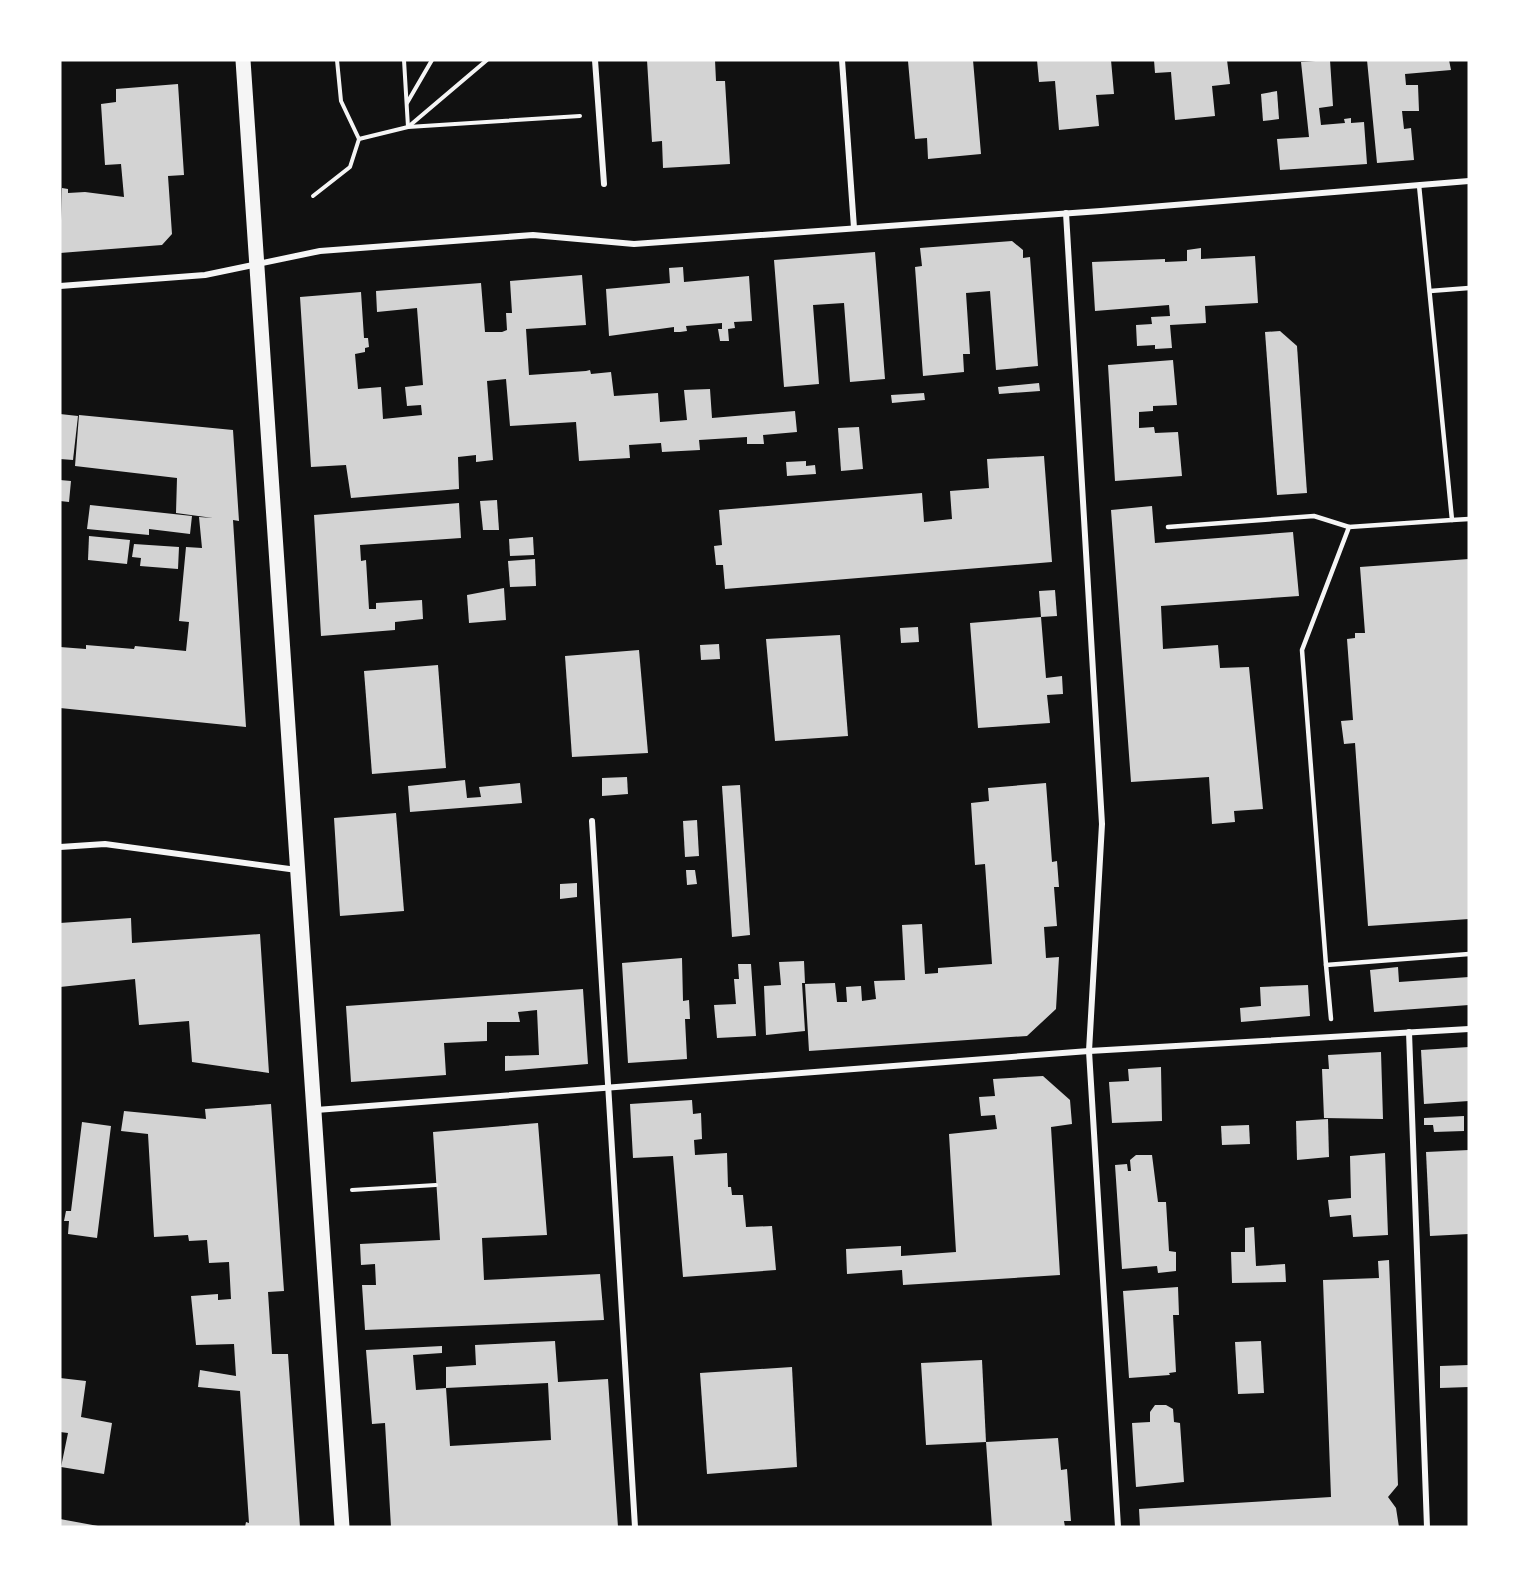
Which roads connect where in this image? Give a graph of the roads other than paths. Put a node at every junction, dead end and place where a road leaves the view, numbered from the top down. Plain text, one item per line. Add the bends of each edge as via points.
1 (243, 60) edge
2 (595, 60) edge
3 (842, 60) edge
4 (1469, 181) edge
5 (604, 184) dead end
6 (1419, 185) junction
7 (1065, 213) junction
8 (854, 228) junction
9 (256, 264) junction
10 (60, 286) edge
11 (1469, 288) edge
12 (1430, 291) junction
13 (1469, 519) edge
14 (1452, 520) junction
15 (1168, 527) dead end
16 (1348, 527) junction
17 (592, 822) dead end
18 (60, 848) edge
19 (297, 870) junction
20 (1469, 954) edge
21 (1326, 965) junction
22 (1331, 1018) dead end
23 (1469, 1029) edge
24 (1409, 1032) junction
25 (1089, 1051) junction
26 (609, 1088) junction
27 (316, 1110) junction
28 (342, 1527) edge
29 (635, 1527) edge
30 (1118, 1527) edge
31 (1427, 1527) edge

1 - 9 main road
2 - 5 street
3 - 8 street
4 - 6 street
6 - 7 street
6 - 12 lane
7 - 8 street
7 - 25 street via 1102,824
8 - 9 street via 634,244 533,235 320,251
9 - 10 street via 205,275
9 - 19 main road
11 - 12 lane
12 - 14 lane
13 - 14 lane
14 - 16 lane
15 - 16 lane via 1314,516
16 - 21 lane via 1302,650
17 - 26 street
18 - 19 street via 105,844
19 - 27 main road
20 - 21 lane
21 - 22 lane
23 - 24 street
24 - 25 street
24 - 31 street
25 - 26 street
25 - 30 street
26 - 27 street
26 - 29 street
27 - 28 main road

